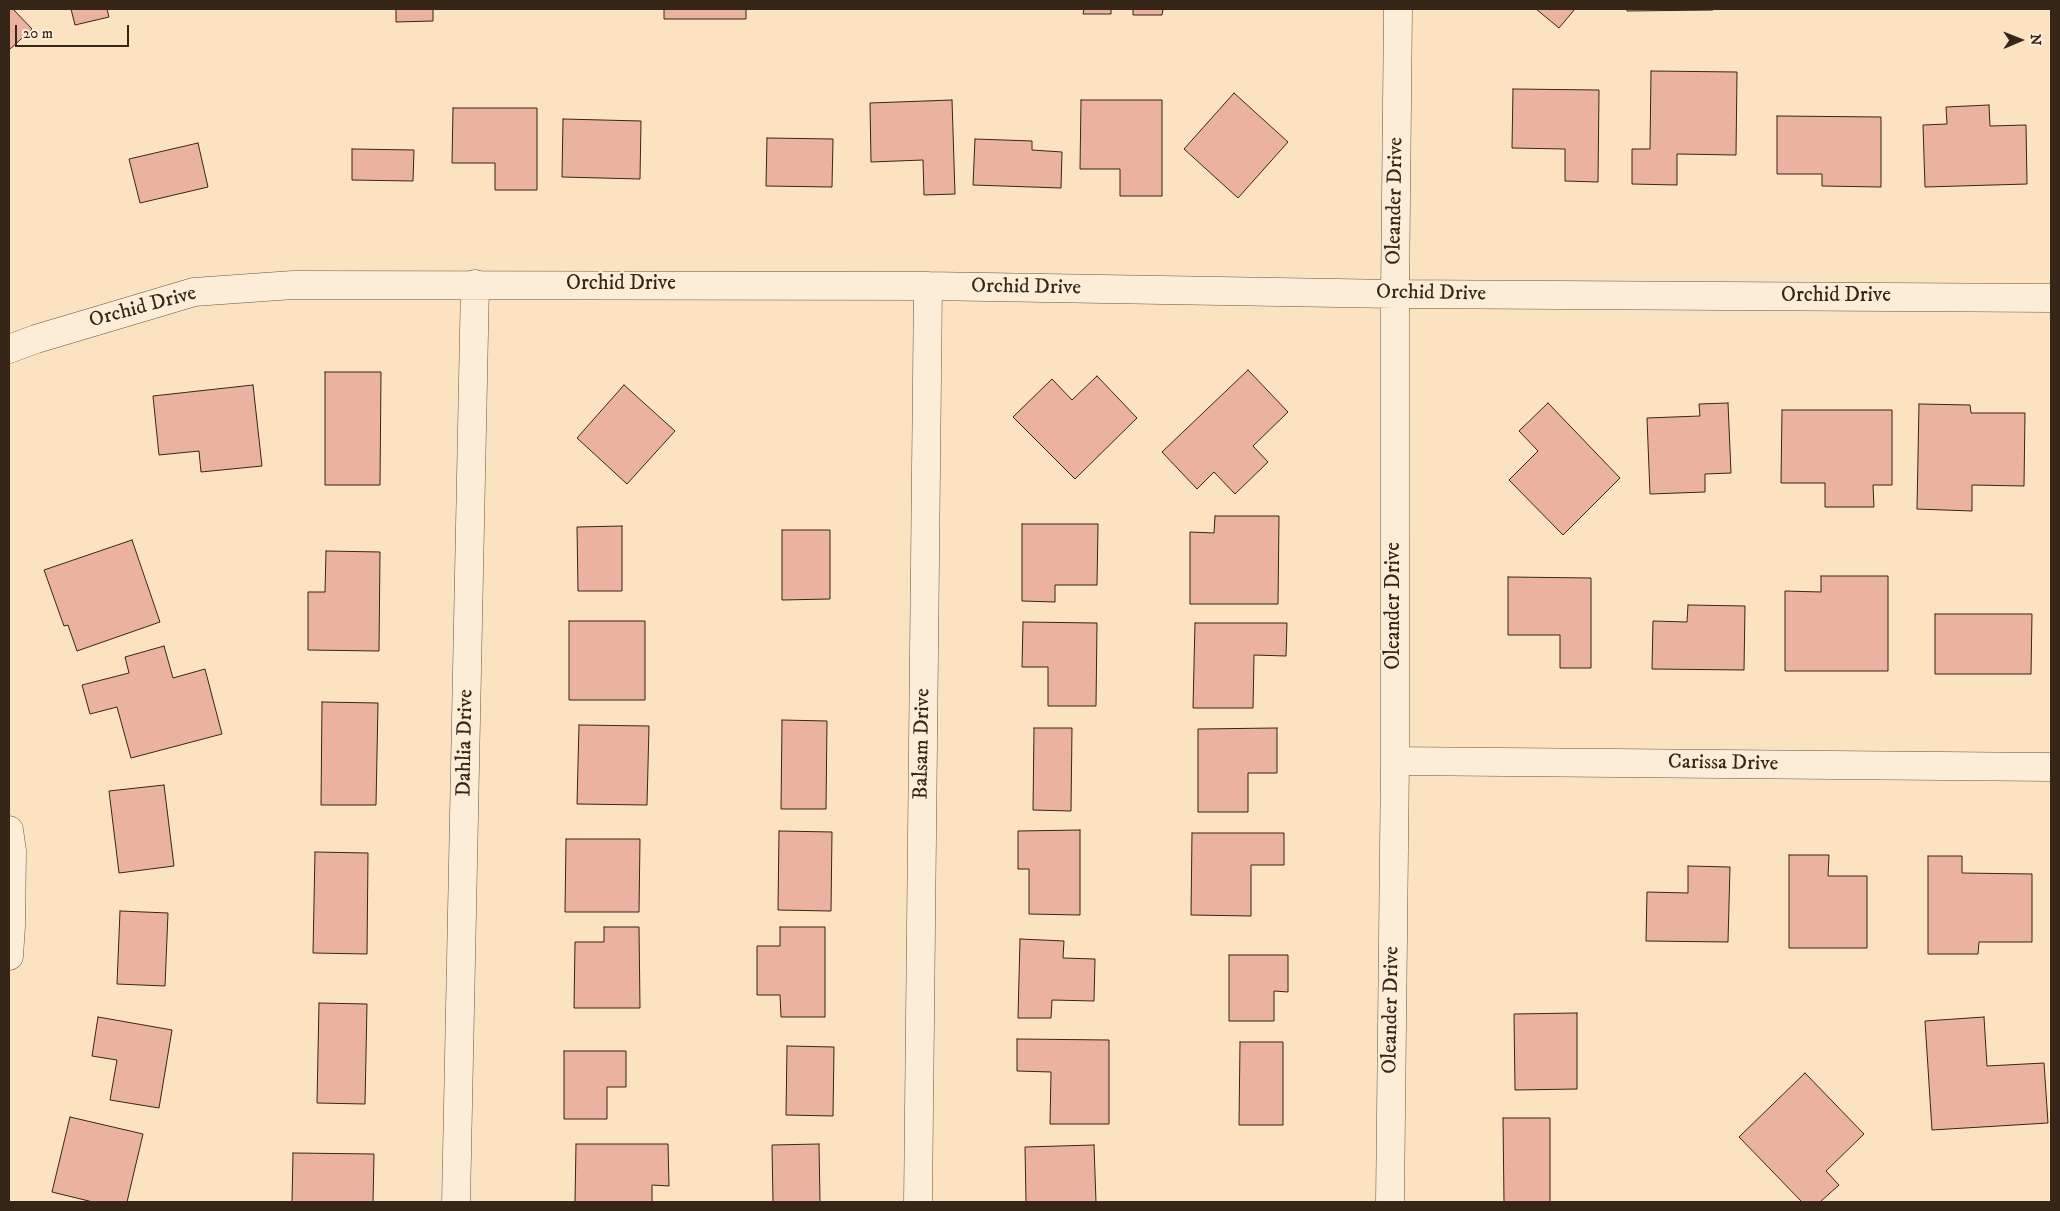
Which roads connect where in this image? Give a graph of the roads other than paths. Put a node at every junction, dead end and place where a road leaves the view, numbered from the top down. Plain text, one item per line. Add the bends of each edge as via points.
1 (1398, 9) edge
2 (475, 284) junction
3 (928, 286) junction
4 (1395, 294) junction
5 (2051, 298) edge
6 (9, 349) edge
7 (1395, 761) junction
8 (2051, 767) edge
9 (9, 830) edge
10 (9, 956) edge
11 (456, 1202) edge
12 (918, 1202) edge
13 (1390, 1202) edge

1 - 4 street, Oleander Drive
2 - 3 street, Orchid Drive
2 - 6 street, Orchid Drive via 293,285 194,292
2 - 11 street, Dahlia Drive
3 - 4 street, Orchid Drive
3 - 12 street, Balsam Drive
4 - 5 street, Orchid Drive
4 - 7 street, Oleander Drive
7 - 8 street, Carissa Drive
7 - 13 street, Oleander Drive
9 - 10 street via 12,851

